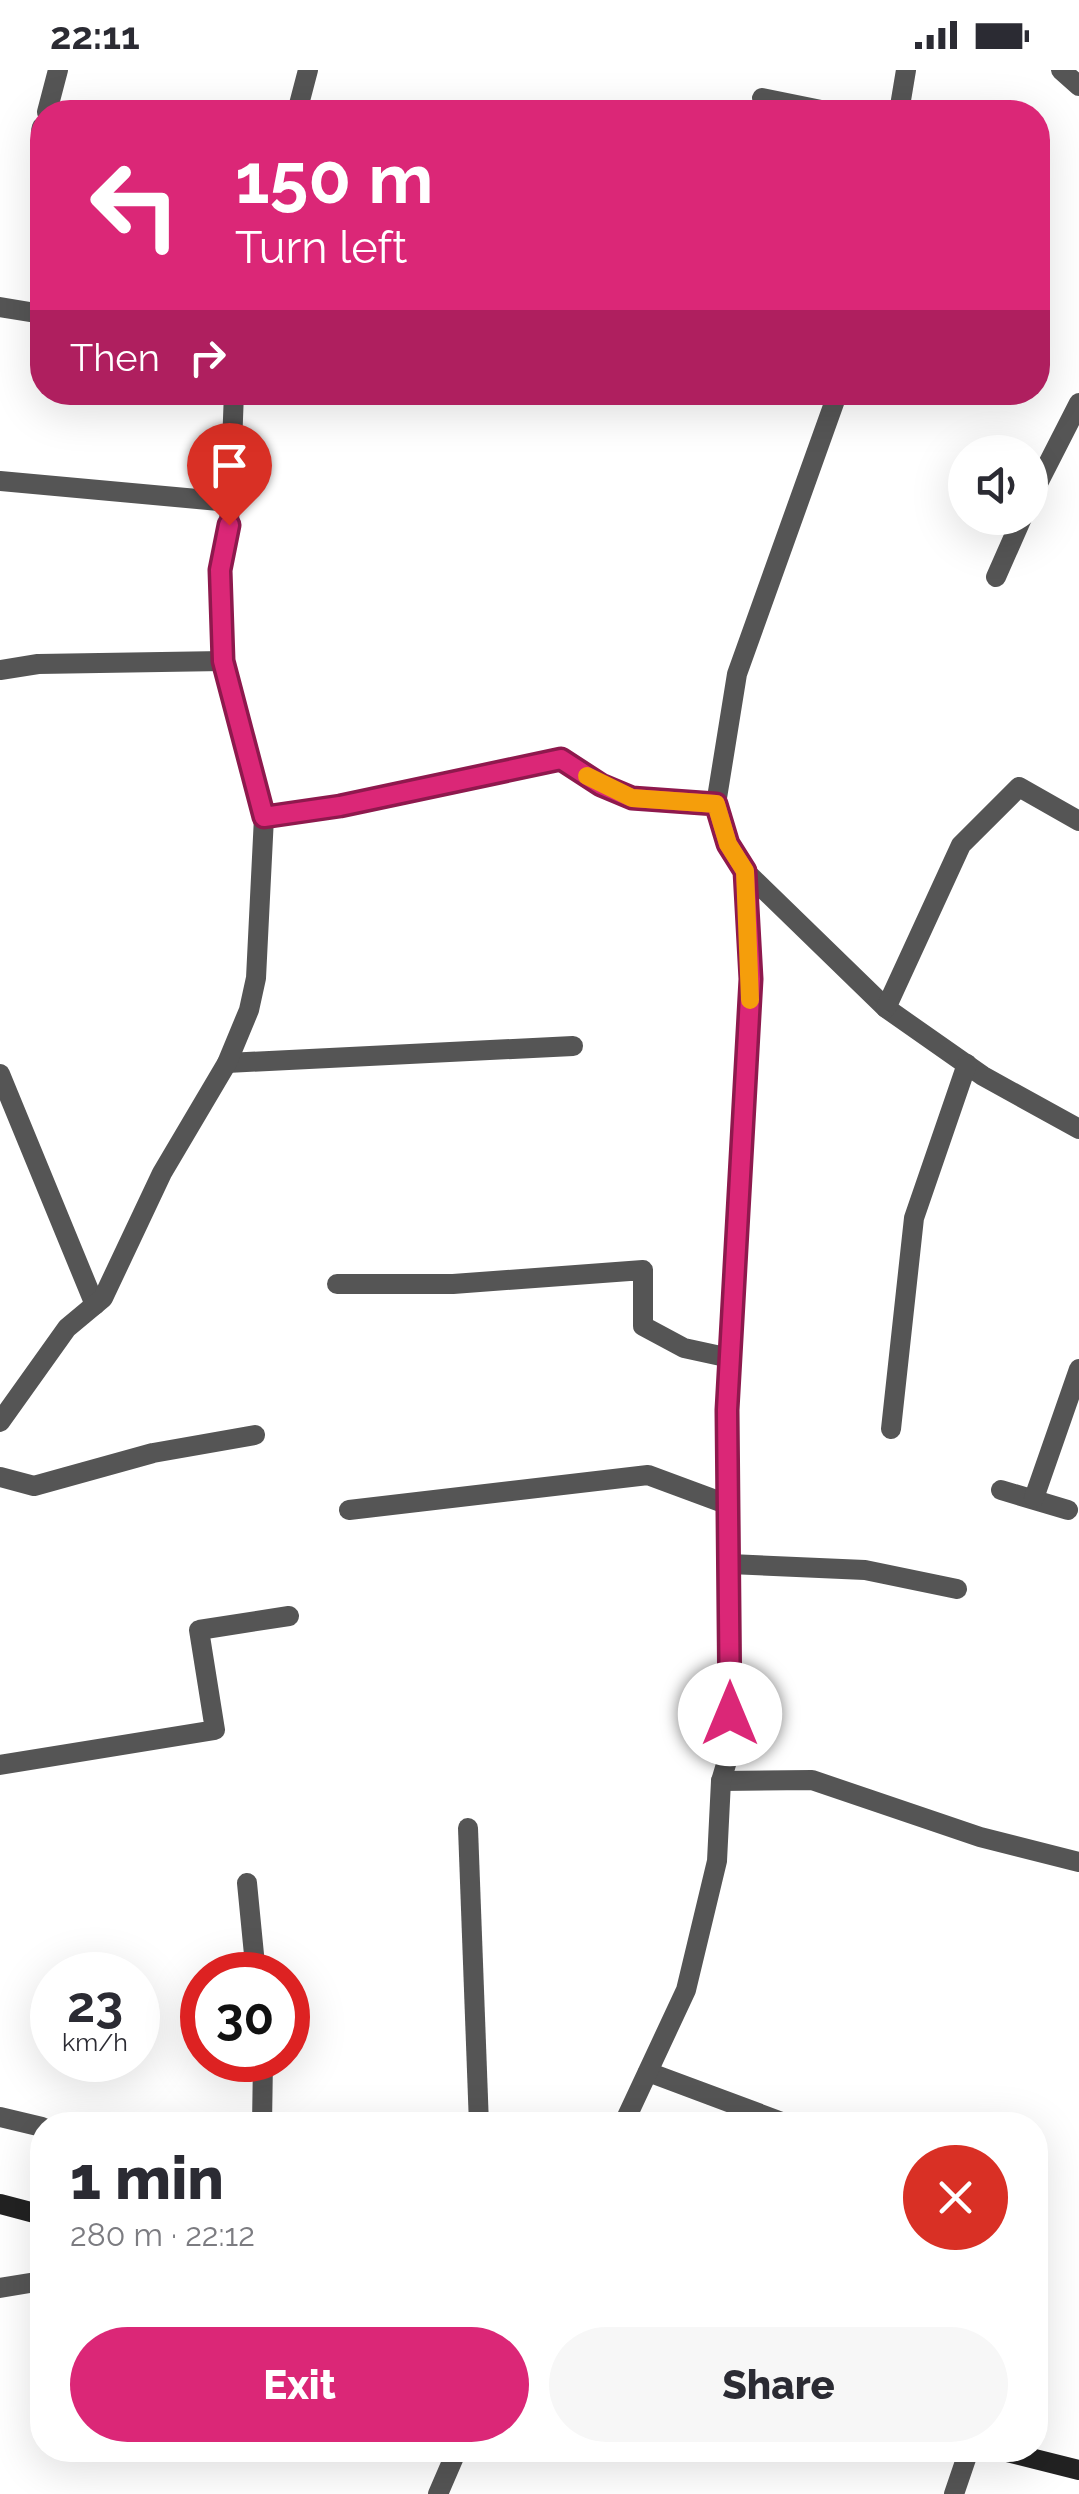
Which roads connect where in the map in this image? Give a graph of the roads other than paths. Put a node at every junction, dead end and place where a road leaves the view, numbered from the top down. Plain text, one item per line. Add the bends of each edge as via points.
1 (58, 70) edge
2 (308, 70) edge
3 (906, 70) edge
4 (1061, 70) edge
5 (1079, 86) edge
6 (762, 98) dead end
7 (49, 100) edge
8 (300, 100) edge
9 (772, 100) edge
10 (901, 100) edge
11 (0, 307) edge
12 (30, 312) edge
13 (1079, 403) edge
14 (234, 405) edge
15 (833, 405) edge
16 (1048, 464) edge
17 (0, 481) edge
18 (230, 502) junction
19 (1015, 535) edge
20 (996, 577) dead end
21 (223, 661) junction
22 (0, 670) edge
23 (716, 804) junction
24 (264, 817) junction
25 (1079, 820) edge
26 (745, 871) junction
27 (886, 1008) junction
28 (574, 1046) dead end
29 (227, 1062) junction
30 (967, 1064) junction
31 (0, 1074) edge
32 (1079, 1129) edge
33 (337, 1284) dead end
34 (95, 1305) junction
35 (730, 1358) junction
36 (1079, 1368) edge
37 (0, 1422) edge
38 (891, 1429) dead end
39 (255, 1435) dead end
40 (0, 1477) edge
41 (1001, 1490) dead end
42 (1034, 1498) junction
43 (729, 1505) junction
44 (350, 1510) dead end
45 (1068, 1510) dead end
46 (730, 1564) junction
47 (956, 1589) dead end
48 (289, 1616) dead end
49 (0, 1765) edge
50 (721, 1781) junction
51 (468, 1828) dead end
52 (1079, 1862) edge
53 (248, 1884) dead end
54 (254, 1952) edge
55 (648, 2072) junction
56 (263, 2082) edge
57 (262, 2112) edge
58 (479, 2112) edge
59 (629, 2112) edge
60 (755, 2112) edge
61 (0, 2117) edge
62 (30, 2124) edge
63 (0, 2204) edge
64 (30, 2212) edge
65 (30, 2283) edge
66 (0, 2288) edge
67 (452, 2462) edge
68 (965, 2462) edge
69 (1047, 2462) edge
70 (1079, 2470) edge
71 (438, 2494) edge
72 (954, 2494) edge

1 - 7 street
2 - 8 street
3 - 10 street
4 - 5 street
6 - 9 street
11 - 12 street
13 - 16 street
14 - 18 street
15 - 23 street via 737,674
17 - 18 street
18 - 21 street via 220,570
19 - 20 street
21 - 22 street
21 - 24 street
23 - 24 street via 632,798 561,759
23 - 26 street
24 - 29 street via 256,978
25 - 27 street via 1019,787 961,846
26 - 27 street
26 - 35 street via 751,979
27 - 30 street
28 - 29 street
29 - 34 street
30 - 32 street
30 - 38 street via 914,1218
31 - 34 street
33 - 35 street via 454,1284 643,1270 643,1326 684,1348
34 - 37 street via 67,1328
35 - 43 street
36 - 42 street
39 - 40 street via 153,1453 34,1486
41 - 42 street
42 - 45 street
43 - 44 street via 648,1475
43 - 46 street
46 - 47 street via 864,1570
46 - 50 street via 730,1752
48 - 49 street via 199,1630 215,1730
50 - 52 street via 812,1780
50 - 55 street via 717,1861 686,1990
51 - 58 street
53 - 54 street
55 - 59 street
55 - 60 street
56 - 57 street
61 - 62 street
63 - 64 main road
65 - 66 street
67 - 71 street
68 - 72 street
69 - 70 main road

